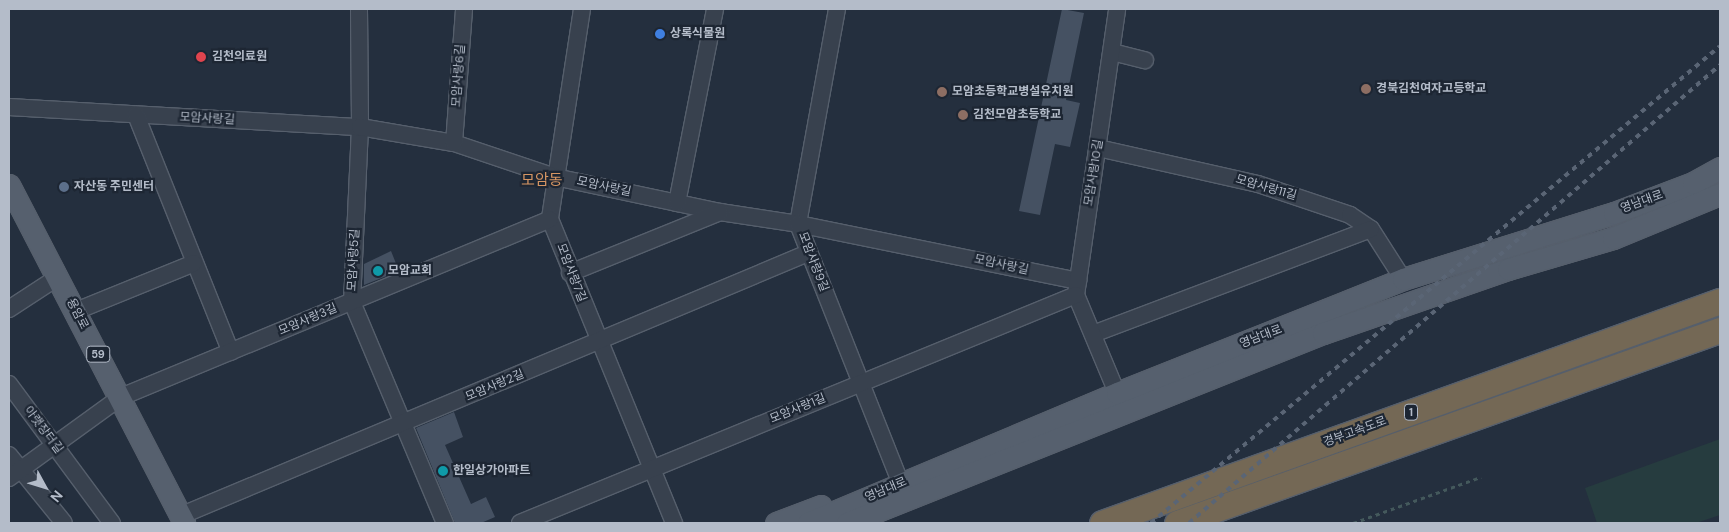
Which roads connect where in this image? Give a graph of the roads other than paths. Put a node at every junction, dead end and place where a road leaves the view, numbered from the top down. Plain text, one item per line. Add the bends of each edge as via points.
1 (359, 9) edge
2 (464, 9) edge
3 (582, 9) edge
4 (715, 9) edge
5 (837, 9) edge
6 (1117, 9) edge
7 (1112, 52) junction
8 (1145, 60) dead end
9 (9, 107) edge
10 (136, 115) junction
11 (360, 127) junction
12 (454, 143) junction
13 (1098, 148) junction
14 (1720, 168) edge
15 (555, 177) junction
16 (9, 186) edge
17 (1720, 194) edge
18 (677, 203) junction
19 (720, 212) junction
20 (550, 219) junction
21 (798, 224) junction
22 (1371, 229) junction
23 (808, 253) junction
24 (194, 262) junction
25 (570, 273) junction
26 (58, 277) junction
27 (1403, 279) junction
28 (1077, 288) junction
29 (1720, 301) edge
30 (352, 302) junction
31 (9, 309) edge
32 (76, 312) junction
33 (1720, 330) edge
34 (1093, 334) junction
35 (598, 343) junction
36 (231, 352) junction
37 (862, 383) junction
38 (9, 384) edge
39 (1117, 393) junction
40 (121, 398) junction
41 (404, 423) junction
42 (53, 444) junction
43 (9, 455) edge
44 (653, 469) junction
45 (15, 473) edge
46 (898, 476) junction
47 (928, 482) junction
48 (182, 520) edge
49 (64, 523) edge
50 (112, 523) edge
51 (445, 523) edge
52 (520, 523) edge
53 (674, 523) edge
54 (776, 523) edge
55 (808, 523) edge
56 (847, 523) edge
57 (886, 523) edge
58 (1102, 523) edge
59 (1177, 523) edge

1 - 11 street, 모암사랑5길
2 - 12 street, 모암사랑6길
3 - 15 street, 모암사랑7길
4 - 18 street
5 - 21 street, 모암사랑9길
6 - 7 street, 모암사랑10길
7 - 8 street
7 - 13 street, 모암사랑10길
9 - 10 street, 모암사랑길
10 - 11 street, 모암사랑길
10 - 24 street
11 - 12 street, 모암사랑길
11 - 30 street, 모암사랑5길
12 - 15 street, 모암사랑길
13 - 22 street, 모암사랑11길 via 1258,184 1350,215
13 - 28 street, 모암사랑10길
14 - 27 main road, 영남대로 via 1693,184 1614,213
15 - 18 street, 모암사랑길
15 - 20 street, 모암사랑7길
16 - 26 main road, 용암로 / 59
17 - 47 main road, 영남대로 via 1613,238 1499,272 1323,333
18 - 19 street, 모암사랑길
19 - 21 street, 모암사랑길
19 - 25 street
20 - 25 street, 모암사랑7길
20 - 30 street, 모암사랑3길
21 - 23 street, 모암사랑9길
21 - 28 street, 모암사랑길
22 - 27 street, 모암사랑11길
22 - 34 street
23 - 35 street, 모암사랑2길
23 - 37 street, 모암사랑9길
24 - 32 street
24 - 36 street
25 - 35 street, 모암사랑7길
26 - 31 street
26 - 32 main road, 용암로 / 59
27 - 39 main road, 영남대로
28 - 34 street
28 - 37 street, 모암사랑1길
29 - 58 highway, 경부고속도로 / 1
30 - 36 street, 모암사랑3길
30 - 41 street, 모암사랑5길
32 - 40 main road, 용암로 / 59
33 - 59 highway, 경부고속도로 / 1
34 - 39 street
35 - 41 street, 모암사랑2길
35 - 44 street, 모암사랑7길
36 - 40 street, 모암사랑3길
37 - 44 street, 모암사랑1길
37 - 46 street, 모암사랑9길
38 - 42 street, 아랫장터길
39 - 47 main road, 영남대로
40 - 42 street, 모암사랑3길
40 - 48 main road, 용암로 / 59
41 - 48 street, 모암사랑2길
41 - 51 street, 모암사랑5길
42 - 45 street, 모암사랑3길
42 - 50 street, 아랫장터길
43 - 45 street
44 - 52 street, 모암사랑1길
44 - 53 street, 모암사랑7길
45 - 49 street
46 - 47 main road
46 - 54 main road
47 - 55 main road, 영남대로
47 - 56 main road, 영남대로
47 - 57 main road

